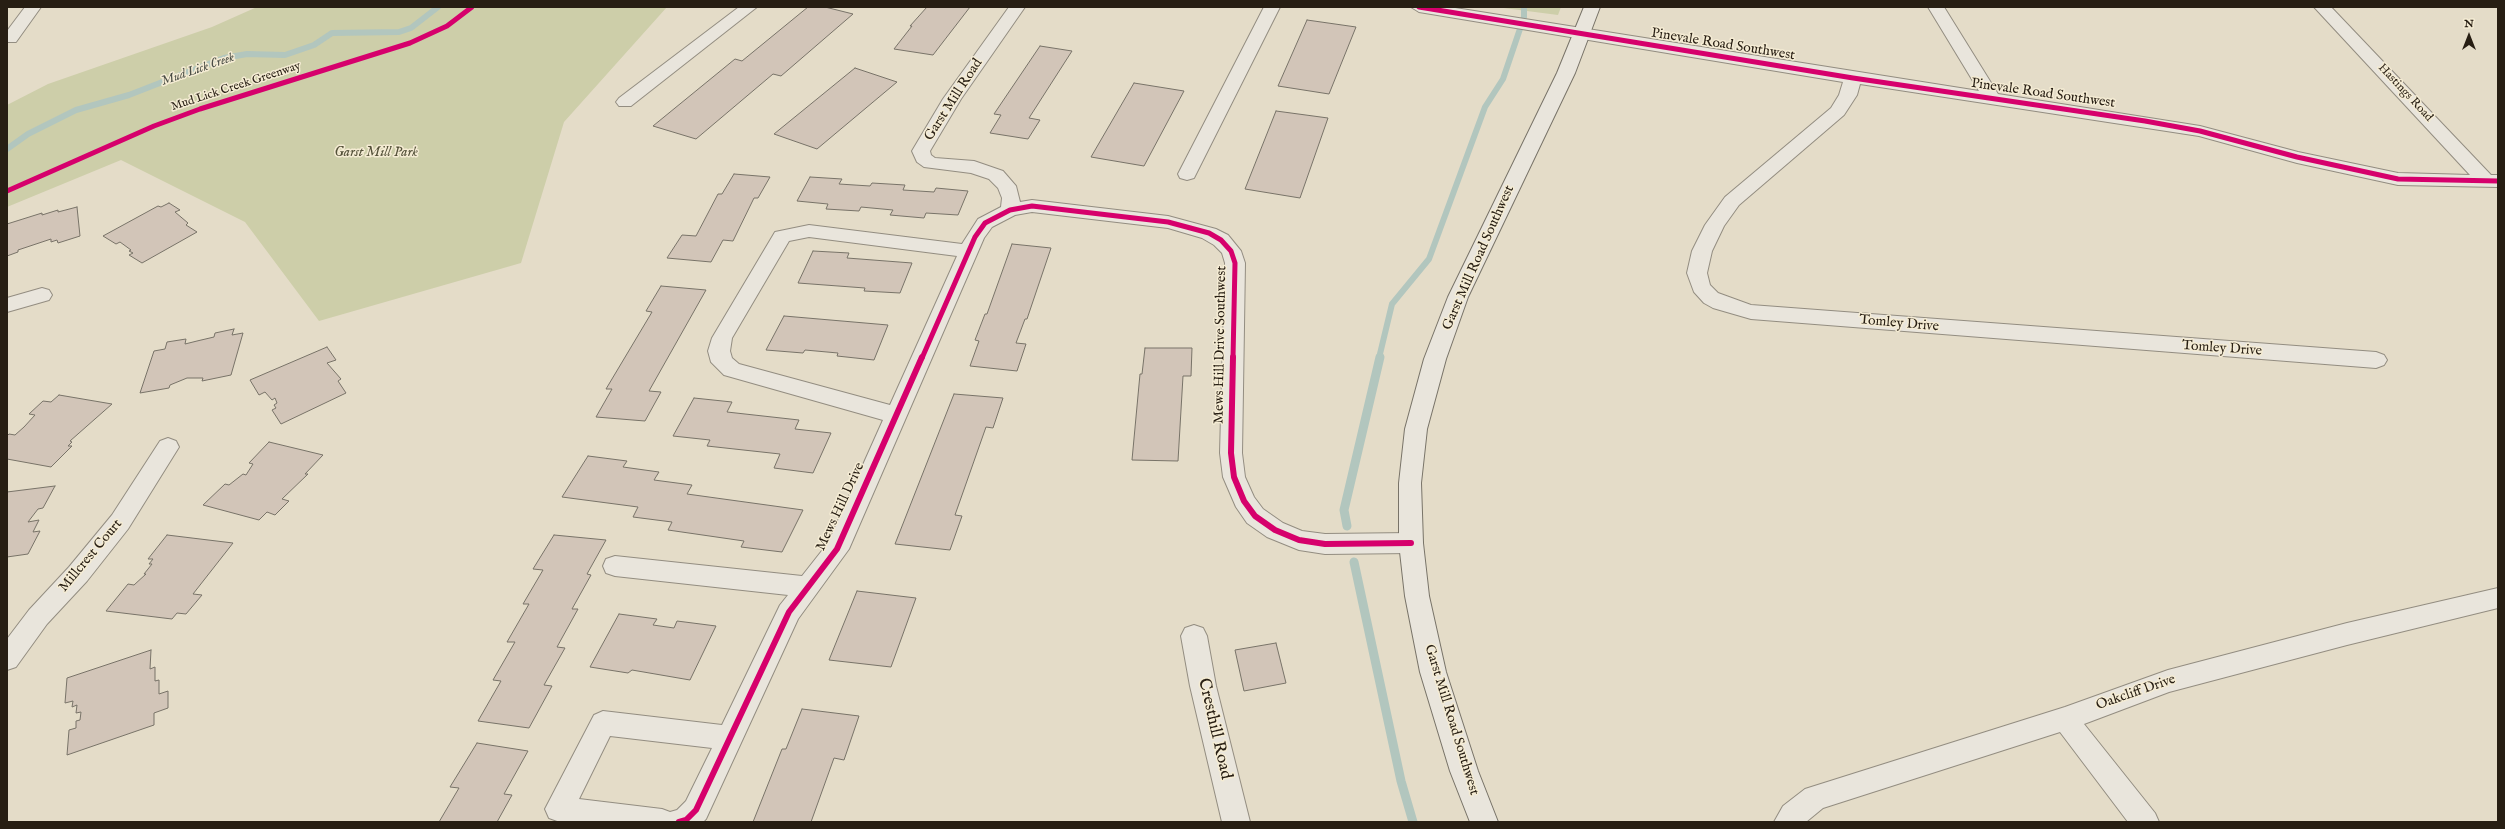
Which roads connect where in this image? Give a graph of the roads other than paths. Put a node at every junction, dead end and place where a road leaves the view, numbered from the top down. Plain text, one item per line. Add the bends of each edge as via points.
1 (33, 7) edge
2 (749, 7) edge
3 (1017, 7) edge
4 (1272, 7) edge
5 (1419, 7) edge
6 (1592, 7) edge
7 (1936, 7) edge
8 (2322, 7) edge
9 (1582, 34) junction
10 (10, 38) dead end
11 (1853, 78) junction
12 (1992, 98) junction
13 (625, 102) dead end
14 (1187, 174) dead end
15 (2492, 181) edge
16 (1010, 210) junction
17 (969, 251) junction
18 (42, 295) dead end
19 (7, 305) edge
20 (2376, 360) dead end
21 (896, 415) junction
22 (168, 448) dead end
23 (1411, 542) junction
24 (615, 566) dead end
25 (808, 587) junction
26 (2498, 598) edge
27 (1194, 636) dead end
28 (7, 659) edge
29 (2065, 719) junction
30 (730, 738) junction
31 (662, 822) edge
32 (679, 822) edge
33 (1236, 822) edge
34 (1484, 822) edge
35 (1788, 822) edge
36 (2145, 822) edge

1 - 10 street
2 - 13 street
3 - 16 street, Garst Mill Road via 952,99 921,151 923,158 931,163 974,167 996,175 1007,186 1011,198
4 - 14 street
5 - 9 street
6 - 9 street, Garst Mill Road Southwest
7 - 12 street
8 - 15 street, Hastings Road
9 - 11 street, Pinevale Road Southwest
9 - 23 street, Garst Mill Road Southwest via 1566,73 1458,297 1435,359 1416,429 1410,483
11 - 12 street, Pinevale Road Southwest
11 - 20 street, Tomley Drive via 1848,95 1838,111 1732,201 1714,225 1702,252 1697,273 1701,287 1711,298 1751,312
12 - 15 street, Pinevale Road Southwest via 2200,131 2297,157 2398,179
16 - 17 street, Mews Hill Drive Southwest via 985,224
16 - 23 street, Mews Hill Drive Southwest via 1032,206 1168,222 1210,233 1221,240 1231,251 1235,263 1231,453 1234,477 1244,501 1255,516 1275,530 1299,540 1325,544
17 - 21 street, Mews Hill Drive
17 - 21 street via 809,231 795,233 782,238 722,338 719,352 722,362 732,370
18 - 19 street
21 - 25 street, Mews Hill Drive via 838,549
22 - 28 street, Millcrest Court via 120,522 78,574 38,617
23 - 34 street, Garst Mill Road Southwest via 1417,596 1433,672 1464,771
24 - 25 street
25 - 30 street, Mews Hill Drive via 789,612
26 - 29 street, Oakcliff Drive via 2168,681
27 - 33 street, Cresthill Road via 1203,686
29 - 35 street, Oakcliff Drive via 1815,798 1792,815
29 - 36 street
30 - 31 street via 603,723 559,809
30 - 32 street, Mews Hill Drive via 696,810 686,820

